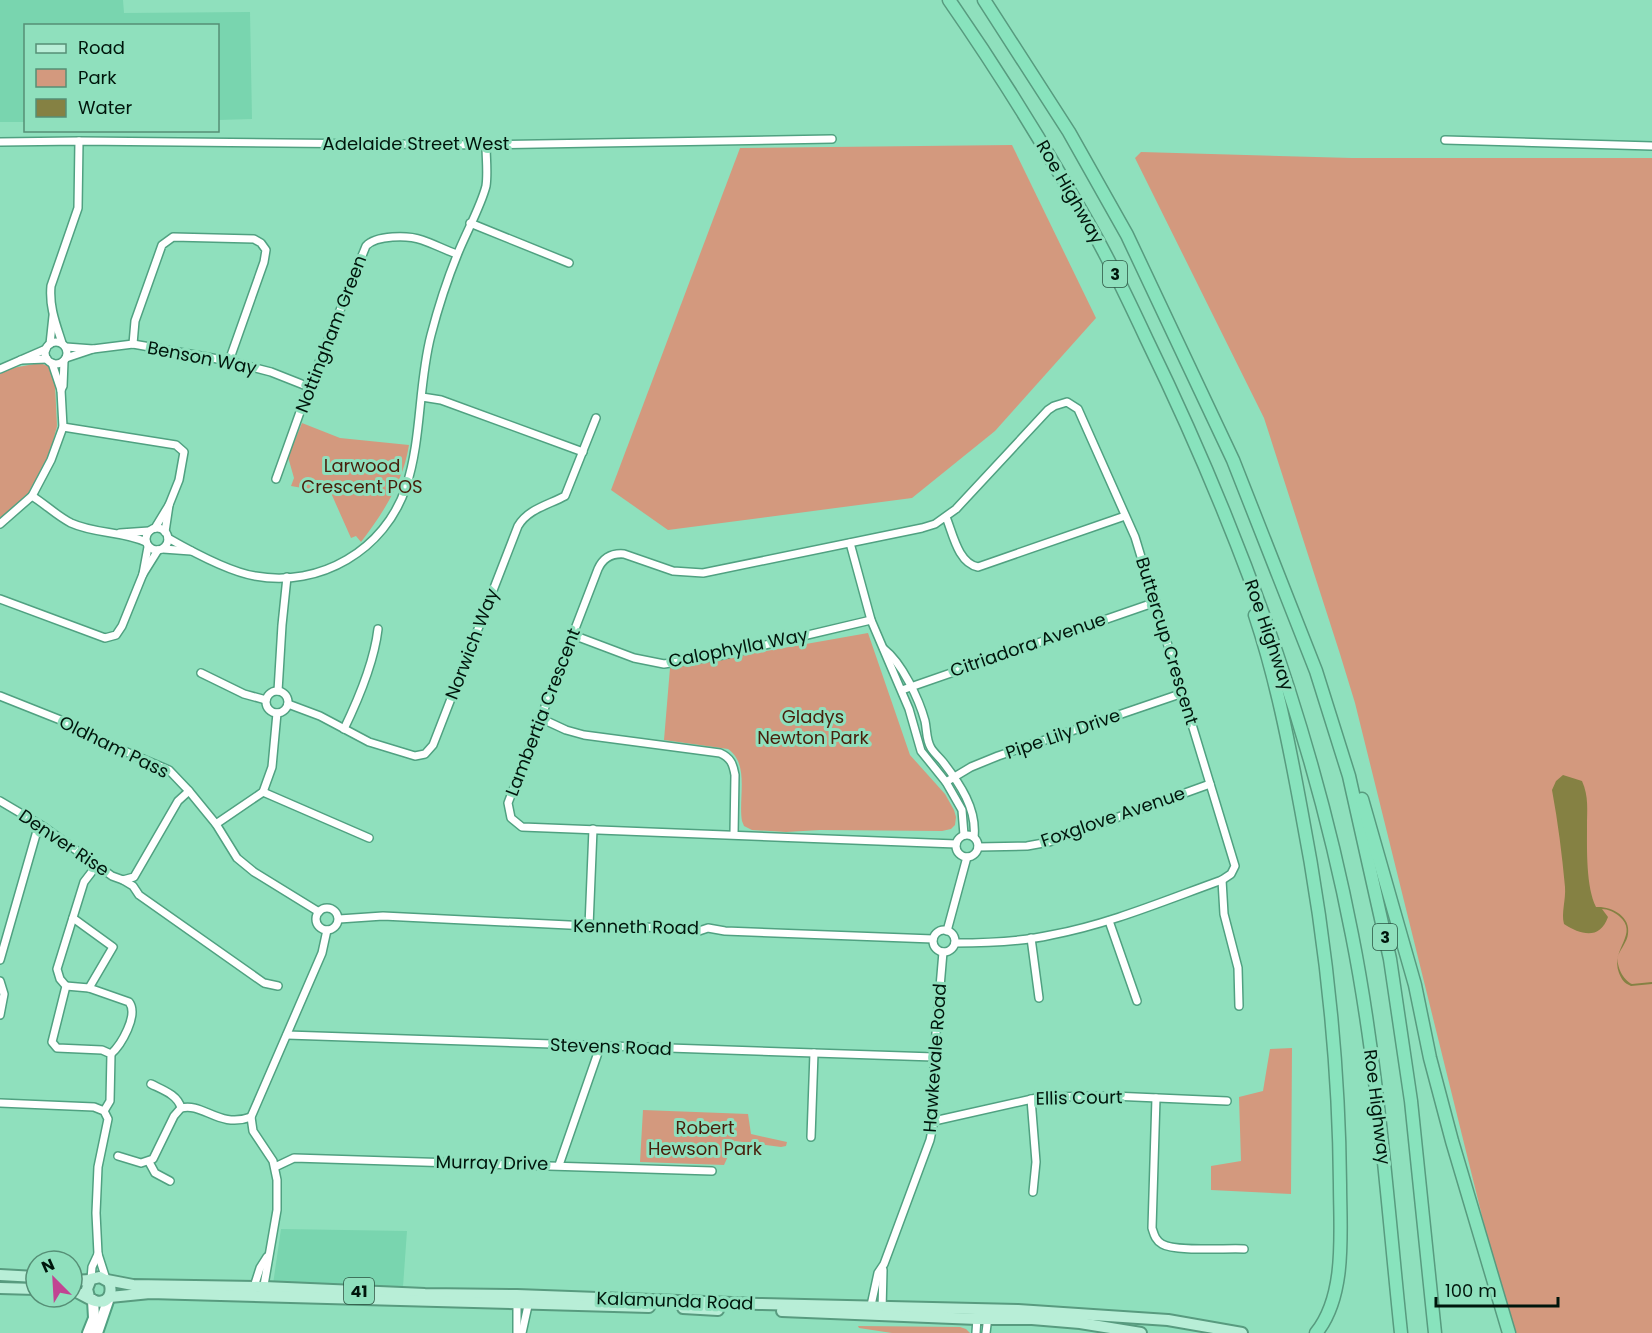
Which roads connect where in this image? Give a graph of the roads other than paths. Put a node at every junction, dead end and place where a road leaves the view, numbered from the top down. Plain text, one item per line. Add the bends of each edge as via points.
1 (949, 0) edge
2 (984, 0) edge
3 (832, 139) dead end
4 (1445, 140) dead end
5 (79, 141) junction
6 (0, 142) edge
7 (486, 145) junction
8 (1652, 146) edge
9 (470, 223) junction
10 (457, 254) junction
11 (569, 263) dead end
12 (53, 316) junction
13 (133, 344) junction
14 (64, 345) junction
15 (48, 346) junction
16 (93, 349) junction
17 (65, 359) junction
18 (21, 360) junction
19 (49, 361) junction
20 (229, 361) junction
21 (1160, 367) junction
22 (0, 369) edge
23 (309, 387) junction
24 (61, 390) junction
25 (422, 397) junction
26 (596, 418) dead end
27 (63, 427) junction
28 (583, 452) junction
29 (276, 479) dead end
30 (32, 496) junction
31 (170, 505) junction
32 (1125, 516) junction
33 (946, 517) junction
34 (0, 524) edge
35 (152, 529) junction
36 (120, 533) junction
37 (167, 535) junction
38 (850, 543) junction
39 (147, 544) junction
40 (160, 550) junction
41 (191, 551) junction
42 (143, 574) junction
43 (287, 577) junction
44 (0, 599) edge
45 (1156, 602) junction
46 (871, 620) junction
47 (378, 628) dead end
48 (573, 635) junction
49 (884, 649) junction
50 (1316, 671) junction
51 (201, 674) dead end
52 (910, 686) junction
53 (902, 690) junction
54 (278, 691) junction
55 (1183, 693) junction
56 (0, 696) edge
57 (266, 700) junction
58 (288, 704) junction
59 (277, 713) junction
60 (540, 717) junction
61 (344, 729) junction
62 (954, 776) junction
63 (946, 782) junction
64 (1210, 784) junction
65 (189, 791) junction
66 (263, 792) junction
67 (0, 801) edge
68 (39, 824) junction
69 (216, 824) junction
70 (593, 829) junction
71 (734, 834) junction
72 (964, 835) junction
73 (974, 837) junction
74 (369, 838) dead end
75 (956, 844) junction
76 (978, 847) junction
77 (967, 857) junction
78 (97, 865) junction
79 (123, 880) junction
80 (1221, 880) junction
81 (319, 912) junction
82 (73, 918) junction
83 (339, 919) junction
84 (1109, 921) junction
85 (590, 926) junction
86 (327, 930) junction
87 (947, 930) junction
88 (1031, 938) junction
89 (933, 939) junction
90 (955, 943) junction
91 (943, 952) junction
92 (0, 960) edge
93 (0, 981) edge
94 (66, 986) junction
95 (278, 986) dead end
96 (89, 988) junction
97 (1039, 998) dead end
98 (1137, 1001) dead end
99 (1239, 1006) dead end
100 (0, 1016) edge
101 (287, 1035) junction
102 (600, 1047) junction
103 (813, 1053) junction
104 (111, 1054) junction
105 (934, 1057) junction
106 (151, 1084) dead end
107 (1156, 1098) junction
108 (1031, 1099) junction
109 (1227, 1101) dead end
110 (0, 1103) edge
111 (181, 1108) junction
112 (104, 1111) junction
113 (251, 1118) junction
114 (934, 1121) junction
115 (811, 1137) dead end
116 (118, 1155) dead end
117 (149, 1162) junction
118 (559, 1165) junction
119 (275, 1167) junction
120 (712, 1171) dead end
121 (170, 1181) dead end
122 (1033, 1192) dead end
123 (1245, 1249) dead end
124 (98, 1254) junction
125 (884, 1264) junction
126 (0, 1275) edge
127 (24, 1276) edge
128 (84, 1280) edge
129 (90, 1280) junction
130 (108, 1281) junction
131 (0, 1286) edge
132 (24, 1289) edge
133 (258, 1291) junction
134 (84, 1296) edge
135 (109, 1297) junction
136 (91, 1299) junction
137 (523, 1299) junction
138 (870, 1311) junction
139 (882, 1311) junction
140 (983, 1315) junction
141 (88, 1333) edge
142 (96, 1333) edge
143 (517, 1333) edge
144 (522, 1333) edge
145 (976, 1333) edge
146 (986, 1333) edge
147 (1141, 1333) edge
148 (1242, 1333) edge
149 (1316, 1333) edge
150 (1401, 1333) edge
151 (1435, 1333) edge
152 (1509, 1333) edge

1 - 21 highway, Roe Highway / 3 via 1102,247
2 - 50 highway, Roe Highway / 3 via 1069,132 1127,235 1233,460
3 - 7 street, Adelaide Street West
4 - 8 street
5 - 6 street, Adelaide Street West
5 - 7 street, Adelaide Street West
5 - 12 street via 78,208 53,276
7 - 9 street via 486,186
9 - 10 street
9 - 11 street
10 - 23 street, Nottingham Green via 420,239 382,238 370,242
10 - 25 street via 429,343
12 - 14 street
12 - 15 street
13 - 16 street, Benson Way
13 - 20 street, Benson Way
13 - 20 street via 135,321 162,245 173,237 254,239 266,250 264,262
14 - 15 street
14 - 16 street, Benson Way
14 - 17 street via 68,352
15 - 18 street
15 - 19 street
16 - 17 street, Benson Way
17 - 19 street via 60,364
17 - 24 street
18 - 19 street
18 - 22 street
19 - 24 street
20 - 23 street, Benson Way
21 - 149 highway via 1257,621 1292,761 1317,897 1335,1064 1340,1217 1336,1283 1330,1309
21 - 150 highway, Roe Highway / 3 via 1245,566 1321,802 1360,980 1379,1116
23 - 29 street, Nottingham Green
24 - 27 street
25 - 28 street via 441,400
25 - 43 street via 408,480 393,515 369,545 350,559 312,573
26 - 28 street, Norwich Way
27 - 30 street
27 - 31 street via 176,445 184,452 184,462
28 - 61 street, Norwich Way via 565,496 530,513 518,526 432,745 425,754 415,756 369,742
30 - 34 street
30 - 36 street via 71,523
31 - 35 street
31 - 37 street
32 - 33 street via 978,567 963,559
32 - 33 street, Buttercup Crescent via 1078,409 1067,402 1048,410
32 - 45 street, Buttercup Crescent
33 - 38 street, Buttercup Crescent via 922,528
35 - 36 street
35 - 37 street
35 - 39 street via 146,536
36 - 39 street
37 - 40 street via 167,544
37 - 41 street
38 - 46 street
38 - 48 street, Lambertia Crescent via 703,573 673,571 624,554 611,556 601,562
39 - 40 street
39 - 42 street
40 - 41 street
40 - 42 street
41 - 43 street via 253,576
42 - 44 street via 122,626 116,635 105,638
43 - 54 street
45 - 52 street, Citriadora Avenue
45 - 55 street, Buttercup Crescent
46 - 48 street, Calophylla Way via 723,655 664,664 634,658
46 - 49 street
47 - 61 street via 373,655
48 - 60 street, Lambertia Crescent
49 - 52 street
49 - 53 street
50 - 151 highway, Roe Highway / 3 via 1349,776 1392,970 1412,1101
50 - 152 highway via 1361,794 1395,910 1452,1141
51 - 57 street
52 - 53 street, Citriadora Avenue
52 - 62 street via 925,720 930,748
53 - 63 street via 921,751
54 - 57 street
54 - 58 street via 286,696
55 - 62 street, Pipe Lily Drive via 998,756
55 - 64 street, Buttercup Crescent
56 - 65 street, Oldham Pass via 169,770
57 - 59 street via 268,709
58 - 59 street
58 - 61 street, Norwich Way
59 - 66 street via 272,767
60 - 70 street, Lambertia Crescent via 508,803 511,818 522,827
60 - 71 street via 584,735 726,756 735,775
62 - 63 street, Pipe Lily Drive
62 - 73 street via 974,819
63 - 72 street via 962,810
64 - 76 street, Foxglove Avenue via 1049,842
64 - 80 street, Buttercup Crescent via 1235,866
65 - 69 street, Oldham Pass
65 - 79 street, Denver Rise via 178,801 134,877
66 - 69 street
66 - 74 street
67 - 68 street, Denver Rise
68 - 78 street, Denver Rise
68 - 92 street
69 - 81 street, Oldham Pass via 237,858
70 - 71 street, Lambertia Crescent
70 - 85 street
71 - 75 street, Lambertia Crescent
72 - 73 street
72 - 75 street
73 - 76 street
75 - 77 street via 958,853
76 - 77 street via 976,853
77 - 87 street
78 - 79 street, Denver Rise
78 - 82 street via 84,882
79 - 95 street via 264,983
80 - 84 street
80 - 99 street via 1224,914 1238,968
81 - 83 street via 331,908
81 - 86 street via 318,925
82 - 94 street via 57,969
82 - 96 street via 113,947
83 - 85 street, Kenneth Road via 383,916
83 - 86 street via 334,928
84 - 88 street
84 - 98 street
85 - 89 street, Kenneth Road
86 - 101 street via 322,953
87 - 89 street via 938,932
87 - 90 street via 954,935
88 - 90 street
88 - 97 street
89 - 91 street via 935,948
90 - 91 street via 951,950
91 - 105 street, Hawkevale Road
93 - 100 street via 4,994
94 - 96 street
94 - 104 street via 52,1042 57,1048
96 - 104 street via 132,1006 134,1012 120,1046
101 - 102 street, Stevens Road
101 - 113 street
102 - 103 street, Stevens Road
102 - 118 street
103 - 105 street, Stevens Road
103 - 115 street
104 - 112 street via 110,1101
105 - 114 street, Hawkevale Road
106 - 111 street via 175,1097
107 - 108 street, Ellis Court
107 - 109 street, Ellis Court
107 - 123 street via 1154,1236 1170,1247
108 - 114 street, Ellis Court
108 - 122 street via 1036,1162
110 - 112 street via 94,1107
111 - 113 street via 230,1122
111 - 117 street
112 - 124 street via 108,1125 98,1167
113 - 119 street via 256,1138
114 - 125 street, Hawkevale Road
116 - 117 street
117 - 121 street via 155,1173
118 - 119 street, Murray Drive via 294,1158
118 - 120 street, Murray Drive
119 - 133 street via 278,1201 268,1254 260,1268
124 - 129 street
124 - 130 street
125 - 138 street, Hawkevale Road via 878,1272
125 - 139 street, Hawkevale Road
126 - 127 main road
128 - 129 main road, Kalamunda Road / 41
129 - 130 main road, Kalamunda Road / 41 via 100,1277
129 - 136 main road via 87,1289
130 - 133 main road, Kalamunda Road / 41
130 - 135 main road
131 - 132 main road
133 - 135 main road, Kalamunda Road / 41
133 - 137 main road, Kalamunda Road / 41
134 - 136 main road, Kalamunda Road / 41
135 - 136 main road, Kalamunda Road / 41 via 101,1302
135 - 142 street
136 - 141 street via 94,1318
137 - 138 main road, Kalamunda Road / 41
137 - 143 street
137 - 144 street
138 - 139 main road, Kalamunda Road / 41
139 - 140 main road, Kalamunda Road / 41
140 - 145 street
140 - 146 street
140 - 147 main road, Kalamunda Road / 41
140 - 148 main road, Kalamunda Road / 41 via 1062,1312 1168,1320

